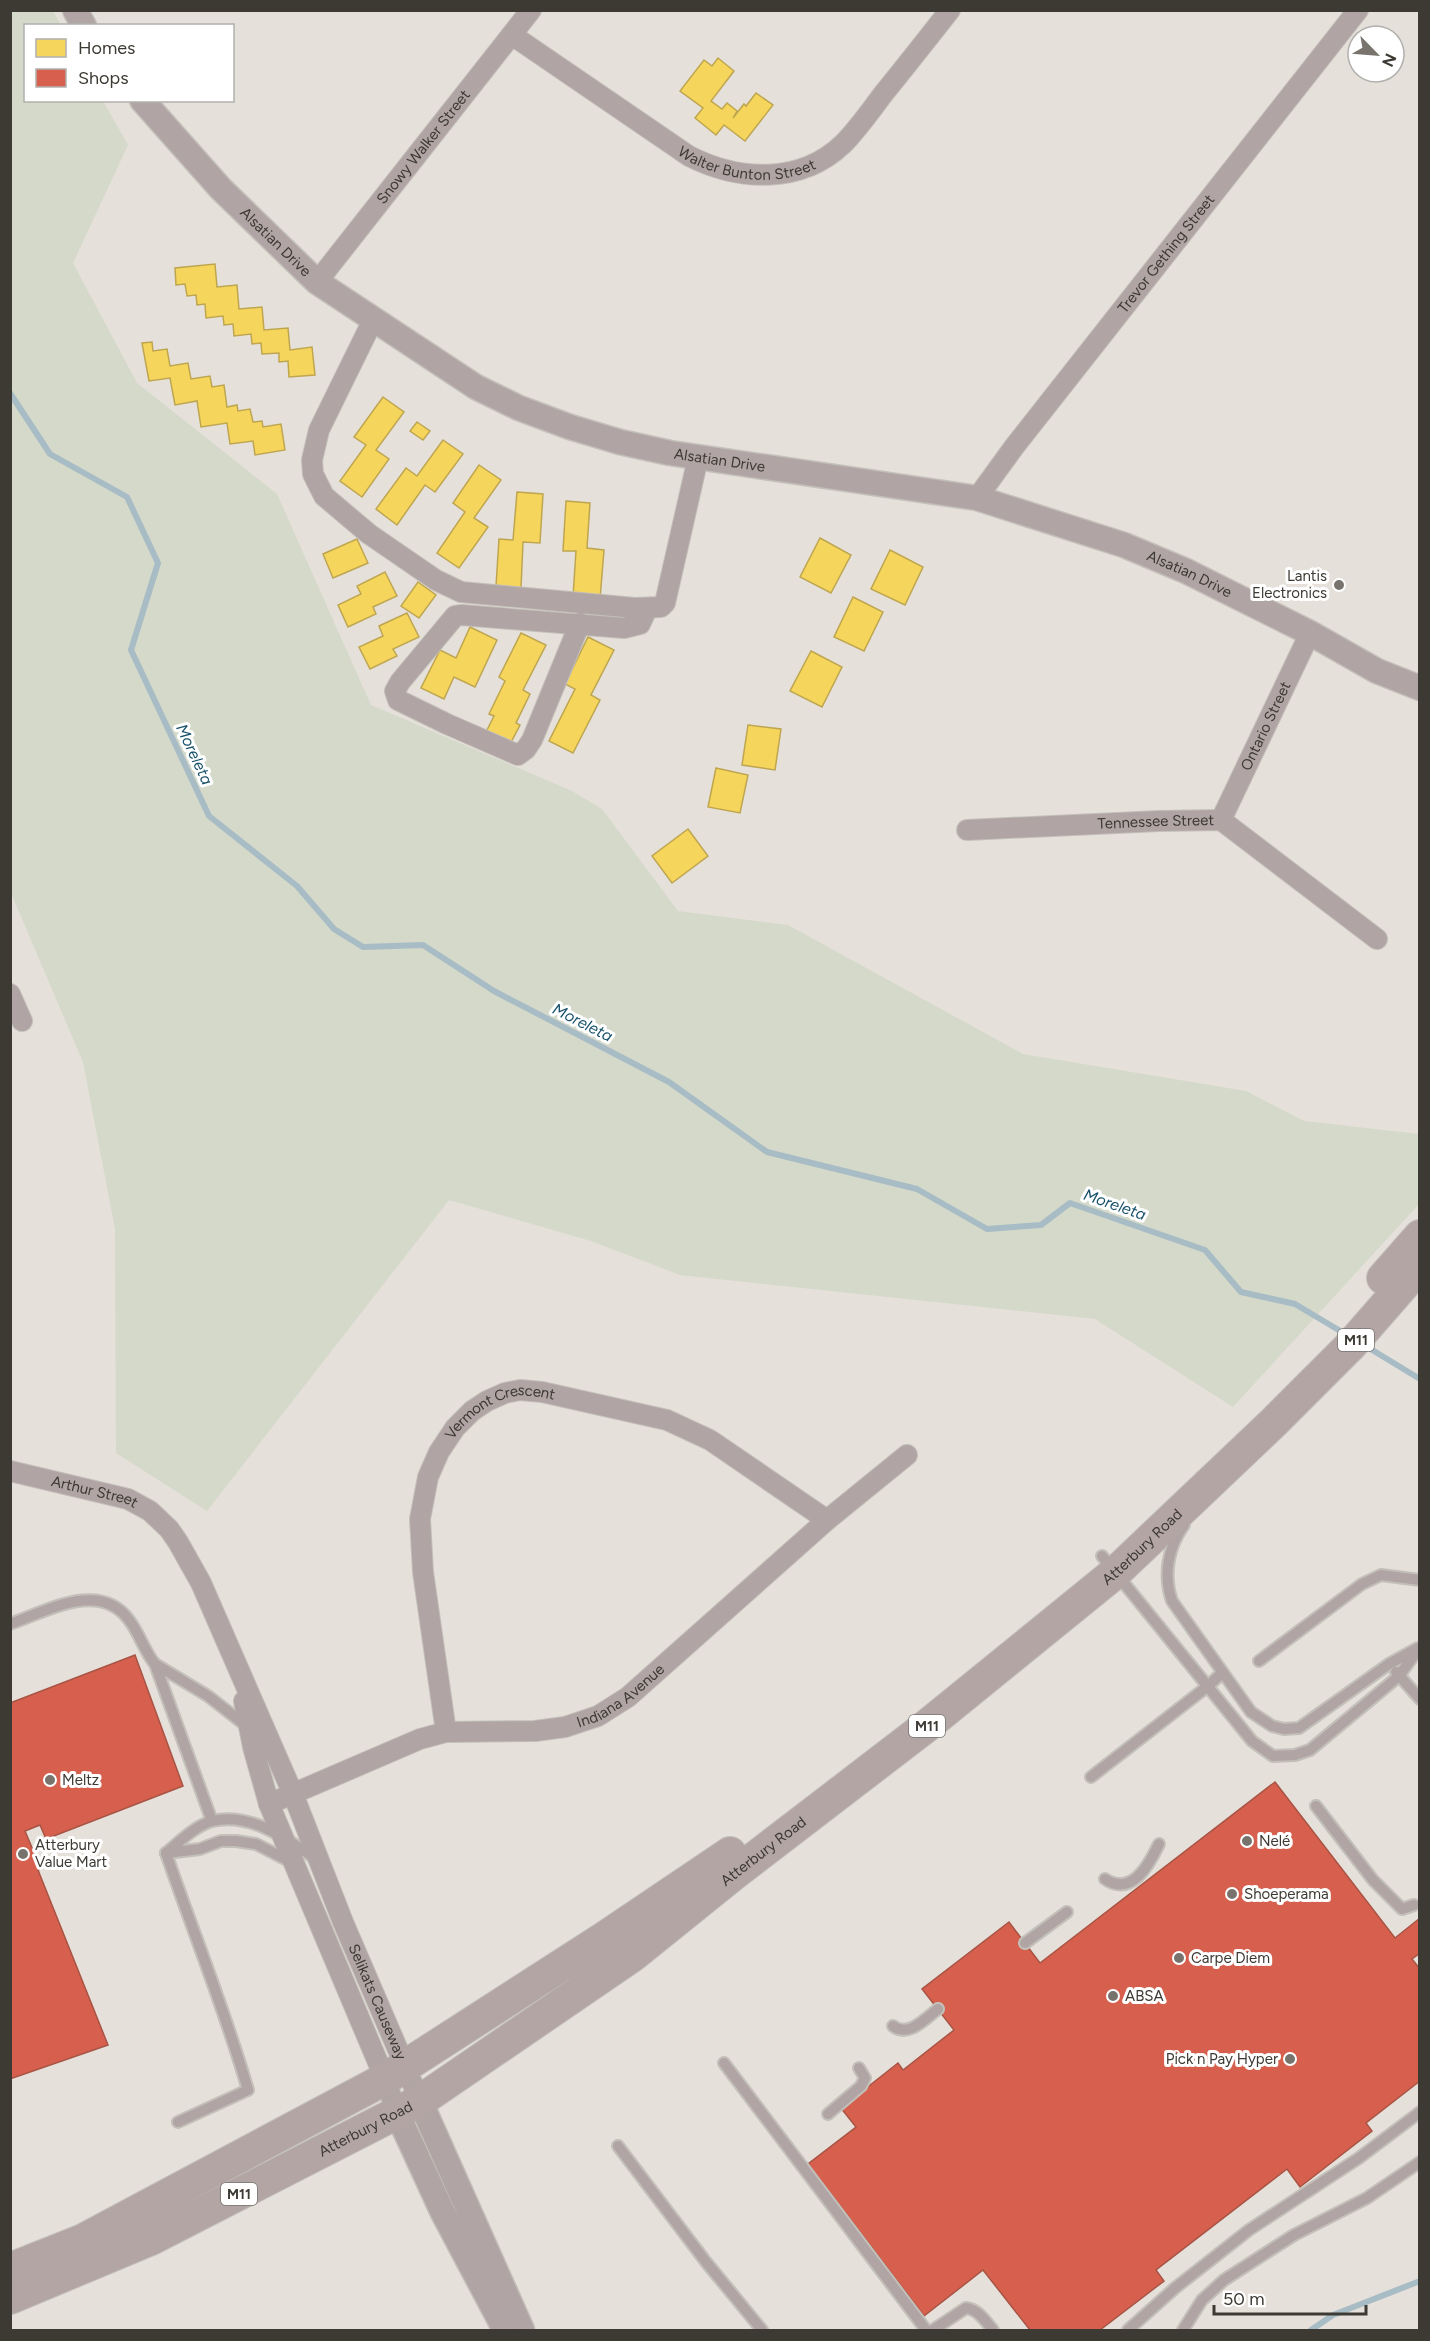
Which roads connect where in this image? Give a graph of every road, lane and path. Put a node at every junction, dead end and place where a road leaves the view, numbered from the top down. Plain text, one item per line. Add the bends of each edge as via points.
1 (75, 10) edge
2 (531, 10) edge
3 (950, 10) edge
4 (1358, 10) edge
5 (83, 24) edge
6 (512, 35) junction
7 (144, 102) edge
8 (317, 282) junction
9 (374, 320) junction
10 (698, 458) junction
11 (977, 498) junction
12 (656, 606) junction
13 (580, 623) junction
14 (1310, 633) junction
15 (1377, 670) junction
16 (1419, 688) edge
17 (1419, 702) edge
18 (1221, 820) junction
19 (967, 830) dead end
20 (1377, 939) dead end
21 (10, 994) edge
22 (22, 1022) dead end
23 (1419, 1236) edge
24 (1401, 1276) edge
25 (1301, 1381) junction
26 (907, 1455) dead end
27 (10, 1471) edge
28 (1200, 1486) junction
29 (827, 1520) junction
30 (169, 1529) joint
31 (1109, 1564) junction
32 (1419, 1580) edge
33 (10, 1624) edge
34 (1419, 1648) edge
35 (1259, 1661) dead end
36 (155, 1664) junction
37 (1389, 1664) junction
38 (240, 1671) junction
39 (1222, 1673) junction
40 (1400, 1676) junction
41 (1208, 1686) junction
42 (1419, 1699) edge
43 (249, 1728) junction
44 (446, 1732) junction
45 (1091, 1777) dead end
46 (293, 1794) junction
47 (269, 1804) junction
48 (1316, 1806) dead end
49 (212, 1821) junction
50 (284, 1837) junction
51 (1158, 1844) dead end
52 (166, 1853) junction
53 (320, 1861) junction
54 (294, 1863) junction
55 (1104, 1879) dead end
56 (1414, 1905) dead end
57 (1067, 1912) dead end
58 (1025, 1943) dead end
59 (938, 2009) dead end
60 (893, 2026) dead end
61 (724, 2063) dead end
62 (859, 2068) dead end
63 (395, 2073) junction
64 (409, 2107) junction
65 (1419, 2112) edge
66 (828, 2114) dead end
67 (178, 2121) dead end
68 (618, 2146) dead end
69 (1419, 2162) edge
70 (10, 2269) edge
71 (10, 2298) edge
72 (505, 2331) edge
73 (522, 2331) edge
74 (762, 2331) edge
75 (926, 2331) edge
76 (933, 2331) edge
77 (993, 2331) edge
78 (1128, 2331) edge
79 (1183, 2331) edge

1 - 5 street
2 - 6 street, Snowy Walker Street
3 - 6 street, Walter Bunton Street via 844,143 815,164 770,175 717,169 688,156
4 - 11 street, Trevor Gething Street
6 - 8 street, Snowy Walker Street
7 - 8 street, Alsatian Drive via 221,189
8 - 9 street, Alsatian Drive
9 - 10 street, Alsatian Drive via 476,387 519,408 620,442
9 - 12 street via 315,444 313,474 324,496 369,534 460,592
10 - 11 street, Alsatian Drive
10 - 12 street
11 - 14 street, Alsatian Drive via 1124,545
12 - 13 street via 640,624 624,628
13 - 13 street via 532,740 518,755 398,700 395,691 400,682 455,616
14 - 15 street, Alsatian Drive
14 - 18 street, Ontario Street
15 - 16 street, Alsatian Drive
15 - 17 street, Alsatian Drive
18 - 19 street, Tennessee Street
18 - 20 street, Tennessee Street
21 - 22 street
23 - 24 main road, Atterbury Road / M11
24 - 25 main road, Atterbury Road / M11 via 1343,1326
25 - 28 main road, Atterbury Road / M11
25 - 31 main road, Atterbury Road / M11
26 - 29 street, Indiana Avenue
27 - 30 street, Arthur Street via 128,1499 150,1511
28 - 31 main road, Atterbury Road / M11
28 - 39 lane via 1202,1501 1179,1532 1171,1551 1168,1590 1178,1611
29 - 44 street, Indiana Avenue via 645,1683 598,1716 550,1730
29 - 44 street, Vermont Crescent via 710,1440 667,1420 542,1392 520,1390 487,1401 455,1428 439,1452 428,1477 420,1519 423,1572
30 - 38 street, Selikats Causeway via 201,1583
31 - 41 lane
31 - 63 main road, Atterbury Road / M11 via 1041,1608 909,1716 725,1857
31 - 64 main road, Atterbury Road / M11 via 924,1728 632,1956
32 - 35 lane via 1381,1575 1362,1584
33 - 36 lane via 82,1599 107,1602 129,1619
34 - 37 lane
34 - 40 lane
36 - 43 lane via 208,1696
36 - 49 lane
37 - 39 lane via 1293,1729 1272,1726 1259,1719
37 - 40 lane
38 - 43 street, Selikats Causeway
38 - 46 street, Selikats Causeway
39 - 41 lane
40 - 41 lane via 1310,1750 1283,1756 1273,1756 1259,1748
40 - 42 lane
41 - 45 lane
43 - 47 street, Selikats Causeway
44 - 46 street, Indiana Avenue via 420,1739
46 - 47 street, Indiana Avenue
46 - 53 street, Selikats Causeway
47 - 50 street, Selikats Causeway
48 - 56 lane via 1373,1880 1402,1909
49 - 50 lane via 261,1826
49 - 52 lane
50 - 53 lane
50 - 54 street, Selikats Causeway
51 - 55 lane via 1142,1873 1125,1885
52 - 54 lane via 236,1841 256,1844
52 - 67 lane via 248,2090
53 - 63 street, Selikats Causeway
54 - 63 street, Selikats Causeway
57 - 58 lane
59 - 60 lane via 907,2032
61 - 75 lane
62 - 66 lane via 865,2078 861,2086
63 - 64 street, Selikats Causeway
63 - 70 main road, Atterbury Road / M11 via 83,2240
64 - 71 main road, Atterbury Road / M11 via 151,2239
64 - 72 street, Selikats Causeway via 443,2213
64 - 73 street, Selikats Causeway
65 - 78 lane via 1359,2158 1249,2229
68 - 74 lane
69 - 79 lane via 1367,2198 1294,2235 1224,2280 1202,2300
76 - 77 lane via 966,2308 980,2315

